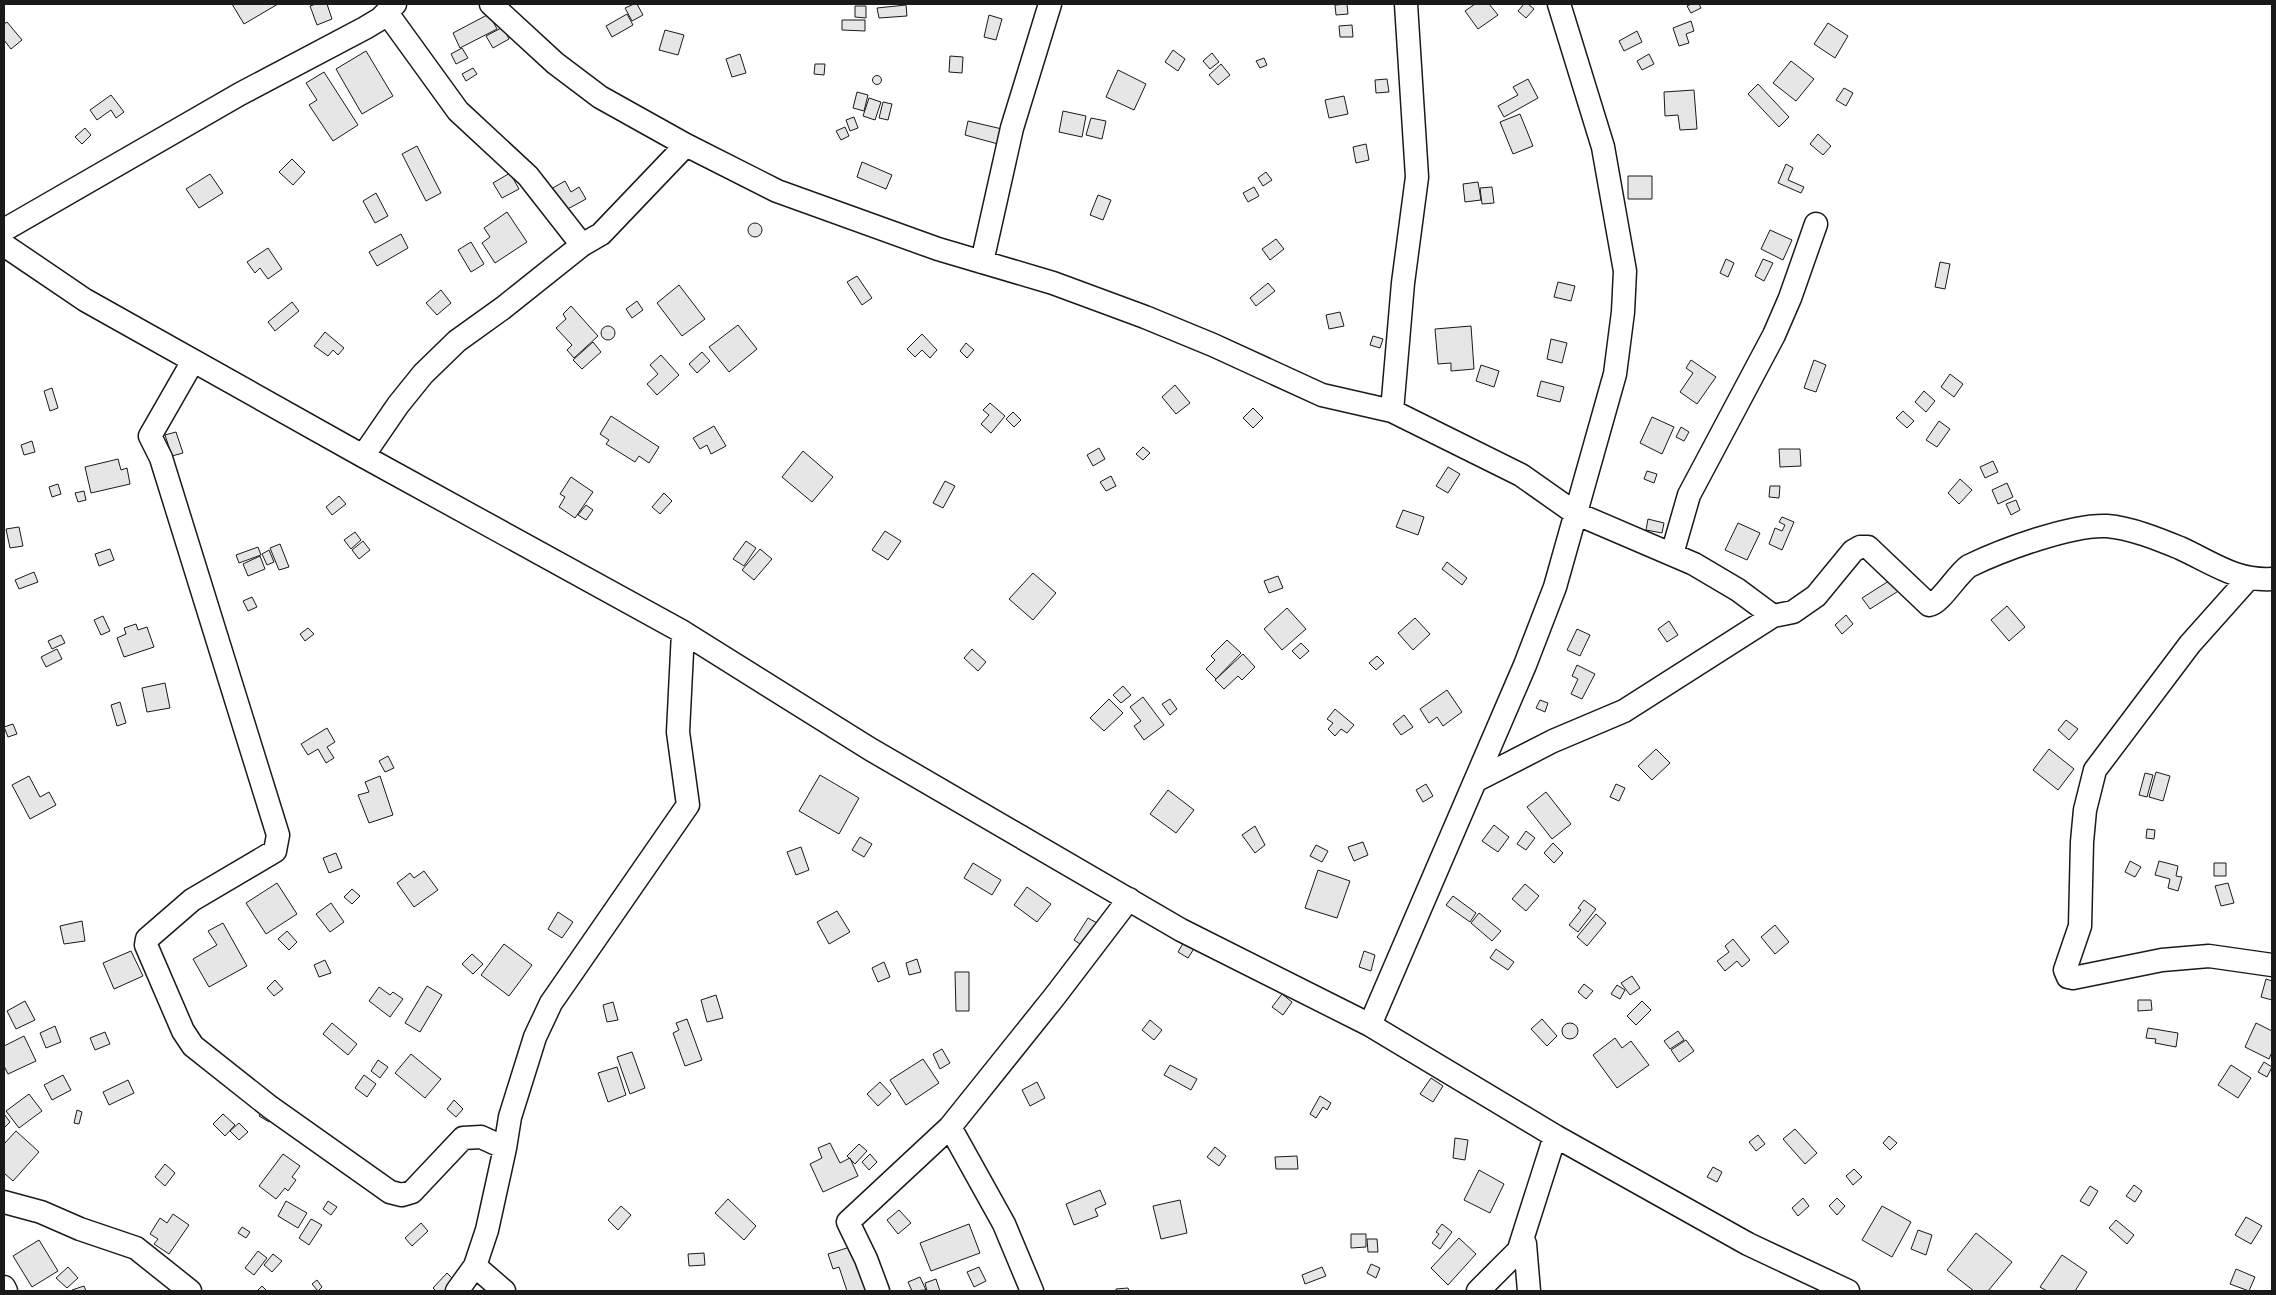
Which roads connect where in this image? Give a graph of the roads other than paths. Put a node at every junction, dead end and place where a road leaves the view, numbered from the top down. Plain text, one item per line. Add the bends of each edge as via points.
1 (491, 4) edge
2 (1050, 4) edge
3 (1406, 4) edge
4 (1559, 4) edge
5 (391, 8) edge
6 (686, 145) junction
7 (1816, 224) dead end
8 (4, 230) edge
9 (582, 244) junction
10 (4, 245) edge
11 (982, 262) junction
12 (193, 361) junction
13 (1392, 411) junction
14 (363, 456) junction
15 (1575, 513) junction
16 (1672, 554) junction
17 (2248, 579) junction
18 (2272, 579) edge
19 (1773, 616) junction
20 (683, 632) junction
21 (1475, 782) junction
22 (1129, 899) junction
23 (2272, 965) edge
24 (1370, 1025) junction
25 (510, 1117) junction
26 (950, 1127) junction
27 (481, 1136) junction
28 (1555, 1136) junction
29 (505, 1148) junction
30 (4, 1202) edge
31 (1525, 1244) junction
32 (475, 1266) junction
33 (4, 1287) edge
34 (6, 1291) edge
35 (190, 1291) edge
36 (457, 1291) edge
37 (504, 1291) edge
38 (878, 1291) edge
39 (1032, 1291) edge
40 (1478, 1291) edge
41 (1529, 1291) edge
42 (1848, 1291) edge

1 - 6 street via 554,63 600,97
2 - 11 street via 1012,128
3 - 13 street via 1417,177 1403,283
4 - 15 street via 1603,147 1625,271 1615,374
5 - 8 street via 365,28 240,94
5 - 9 street via 458,111 528,176
6 - 9 street via 602,234
6 - 11 street via 777,191
7 - 16 street via 1774,335 1689,495
9 - 14 street via 457,341 423,374
10 - 12 street via 85,300
11 - 13 street via 1053,283 1145,317 1322,394
12 - 14 street
12 - 27 street via 150,436 161,458 278,835 275,851 192,900 147,939 146,945 183,1031 193,1046 270,1107 390,1192 402,1195 412,1192 464,1138
13 - 15 street via 1521,475
14 - 20 street
15 - 16 street
15 - 21 street via 1555,587
16 - 19 street via 1738,590
17 - 18 street
17 - 19 street via 2142,534 2108,526 2074,528 1969,566 1933,605 1925,603 1868,547 1860,547 1853,551 1816,596 1793,612
17 - 23 street via 2190,644 2095,770 2085,810 2080,926 2064,970 2068,977 2073,978 2162,960 2210,956
19 - 21 street via 1624,711 1552,741
20 - 22 street via 870,749
20 - 25 street via 678,732 688,805 551,1003 535,1037
21 - 24 street
22 - 24 street via 1181,930
22 - 26 street
24 - 28 street
25 - 27 street
25 - 29 street
26 - 38 street via 848,1222
26 - 39 street via 1004,1224
27 - 29 street
28 - 31 street via 1519,1249
28 - 42 street via 1748,1244
29 - 32 street via 487,1230
30 - 35 street via 41,1212 136,1248
31 - 40 street
31 - 41 street
32 - 36 street
32 - 37 street
33 - 34 street

